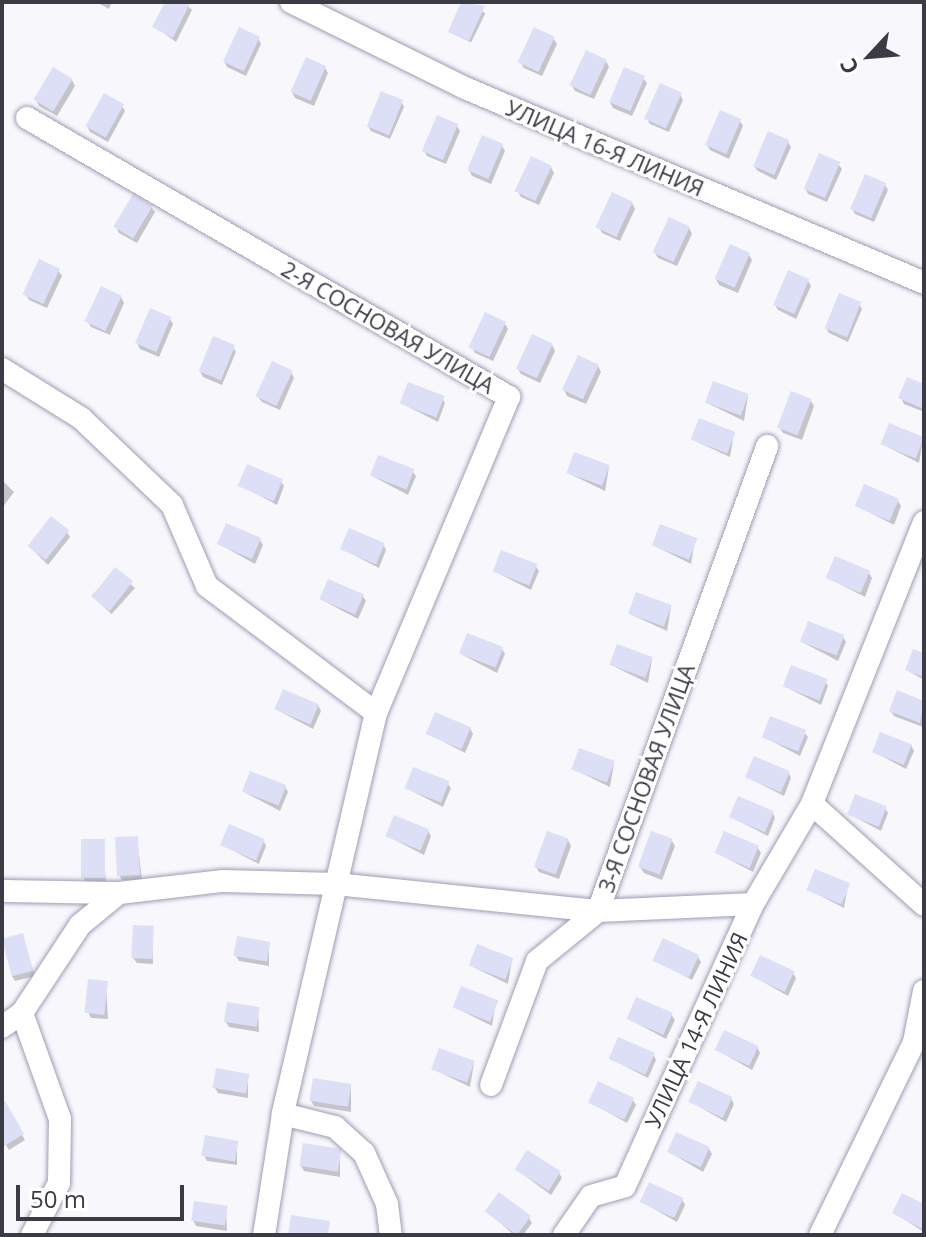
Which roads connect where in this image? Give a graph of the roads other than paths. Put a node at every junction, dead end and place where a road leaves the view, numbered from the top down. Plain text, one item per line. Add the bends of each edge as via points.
1 (291, 2) edge
2 (27, 118) dead end
3 (924, 283) edge
4 (2, 369) edge
5 (767, 446) dead end
6 (924, 522) edge
7 (376, 713) junction
8 (812, 804) junction
9 (336, 884) junction
10 (2, 891) edge
11 (119, 893) junction
12 (753, 904) junction
13 (924, 905) edge
14 (598, 911) junction
15 (924, 991) edge
16 (22, 1013) junction
17 (2, 1027) edge
18 (491, 1085) dead end
19 (283, 1114) junction
20 (32, 1235) edge
21 (264, 1235) edge
22 (391, 1235) edge
23 (564, 1235) edge
24 (820, 1235) edge

1 - 3 street, УЛИЦА 16-Я ЛИНИЯ via 465,88
2 - 7 street, 2-Я СОСНОВАЯ УЛИЦА via 509,397
4 - 7 street via 81,418 172,505 207,586
5 - 14 street, 3-Я СОСНОВАЯ УЛИЦА
6 - 8 street, УЛИЦА 14-Я ЛИНИЯ
7 - 9 street, 2-Я СОСНОВАЯ УЛИЦА
8 - 12 street, УЛИЦА 14-Я ЛИНИЯ
8 - 13 street
9 - 11 street via 223,881
9 - 14 street
9 - 19 street, 2-Я СОСНОВАЯ УЛИЦА
10 - 11 street
11 - 16 street via 80,925
12 - 14 street
12 - 23 street, УЛИЦА 14-Я ЛИНИЯ via 625,1186 591,1196
14 - 18 street, 3-Я СОСНОВАЯ УЛИЦА via 537,961
15 - 24 street via 914,1042
16 - 17 street
16 - 20 street via 60,1119 59,1183
19 - 21 street, 2-Я СОСНОВАЯ УЛИЦА
19 - 22 street via 335,1127 364,1153 387,1204

